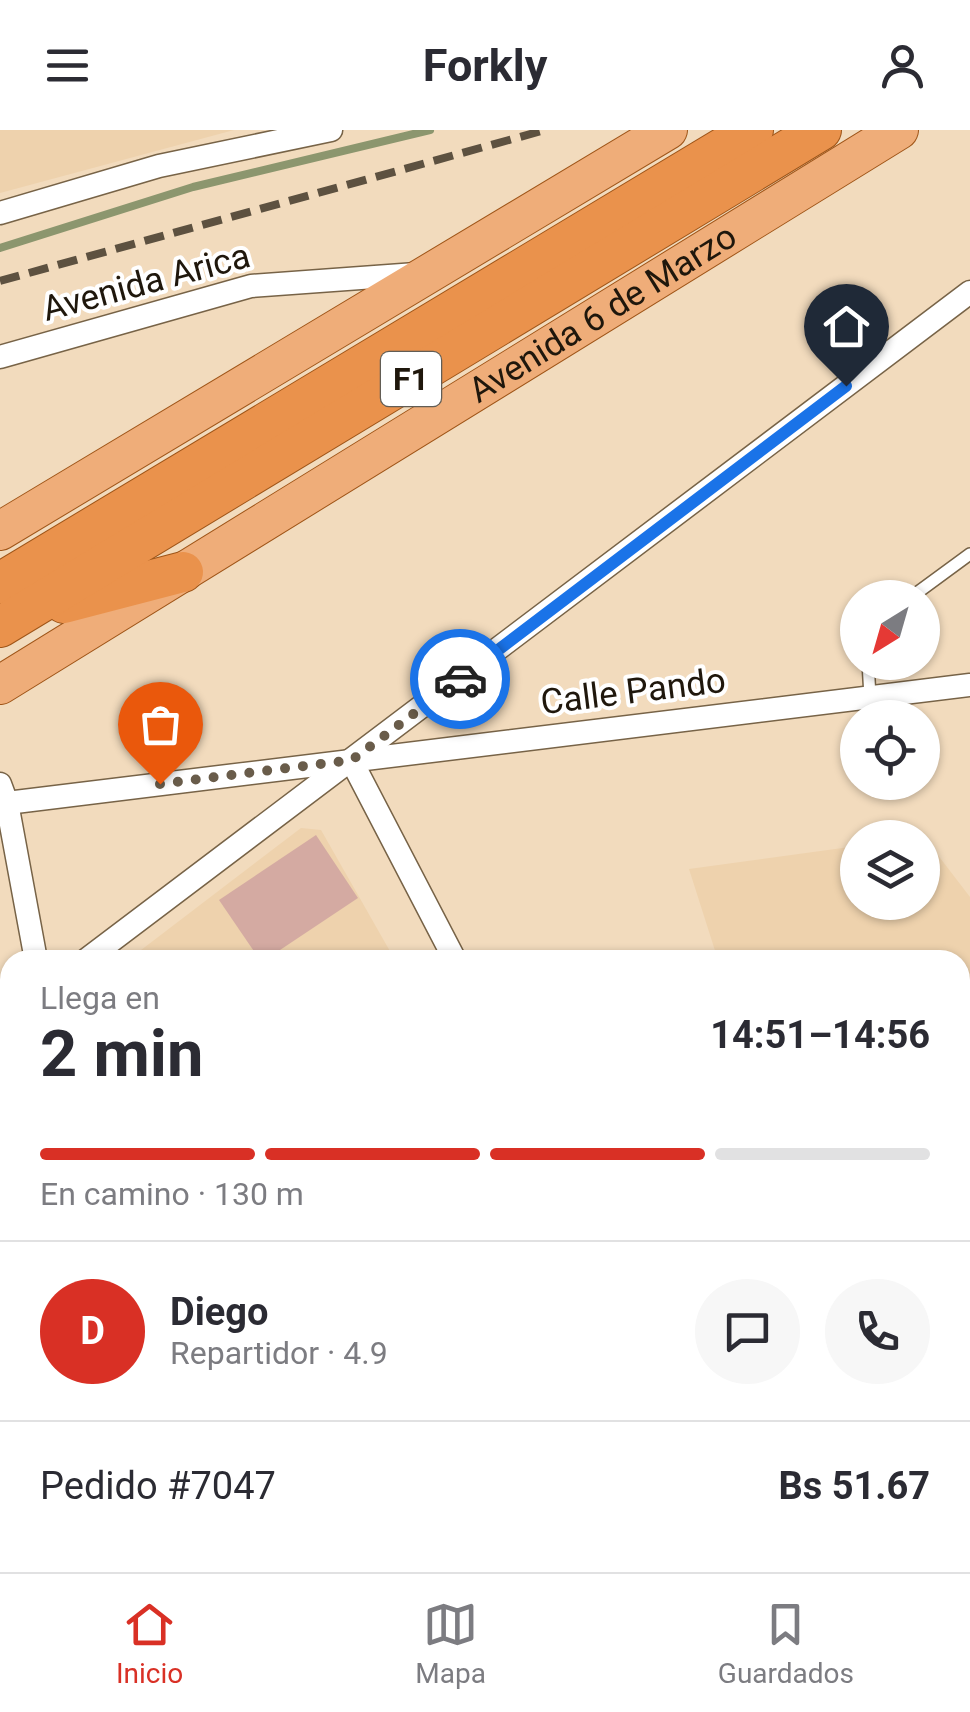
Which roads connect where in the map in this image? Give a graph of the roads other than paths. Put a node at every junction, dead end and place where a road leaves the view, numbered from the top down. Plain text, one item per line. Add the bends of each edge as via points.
1 (331, 130) edge
2 (668, 130) edge
3 (753, 130) edge
4 (821, 130) edge
5 (898, 130) edge
6 (0, 213) edge
7 (430, 272) junction
8 (970, 292) edge
9 (0, 357) edge
10 (0, 532) edge
11 (970, 554) edge
12 (183, 572) junction
13 (935, 580) edge
14 (7, 608) edge
15 (869, 680) edge
16 (0, 685) edge
17 (970, 685) edge
18 (870, 697) junction
19 (352, 760) junction
20 (4, 793) edge
21 (34, 950) edge
22 (99, 950) edge
23 (450, 950) edge

1 - 6 street via 159,166
2 - 7 main road
3 - 14 highway, F1
4 - 14 highway, Avenida 6 de Marzo / F1
5 - 12 main road, Avenida 6 de Marzo
7 - 9 street, Avenida Arica via 252,286
7 - 10 main road
8 - 19 street
11 - 13 lane
12 - 14 highway
12 - 16 main road, Avenida 6 de Marzo
15 - 18 lane
17 - 18 street, Calle Pando
18 - 19 street, Calle Pando
19 - 20 street, Calle Pando
19 - 22 street
19 - 23 street
20 - 21 street

